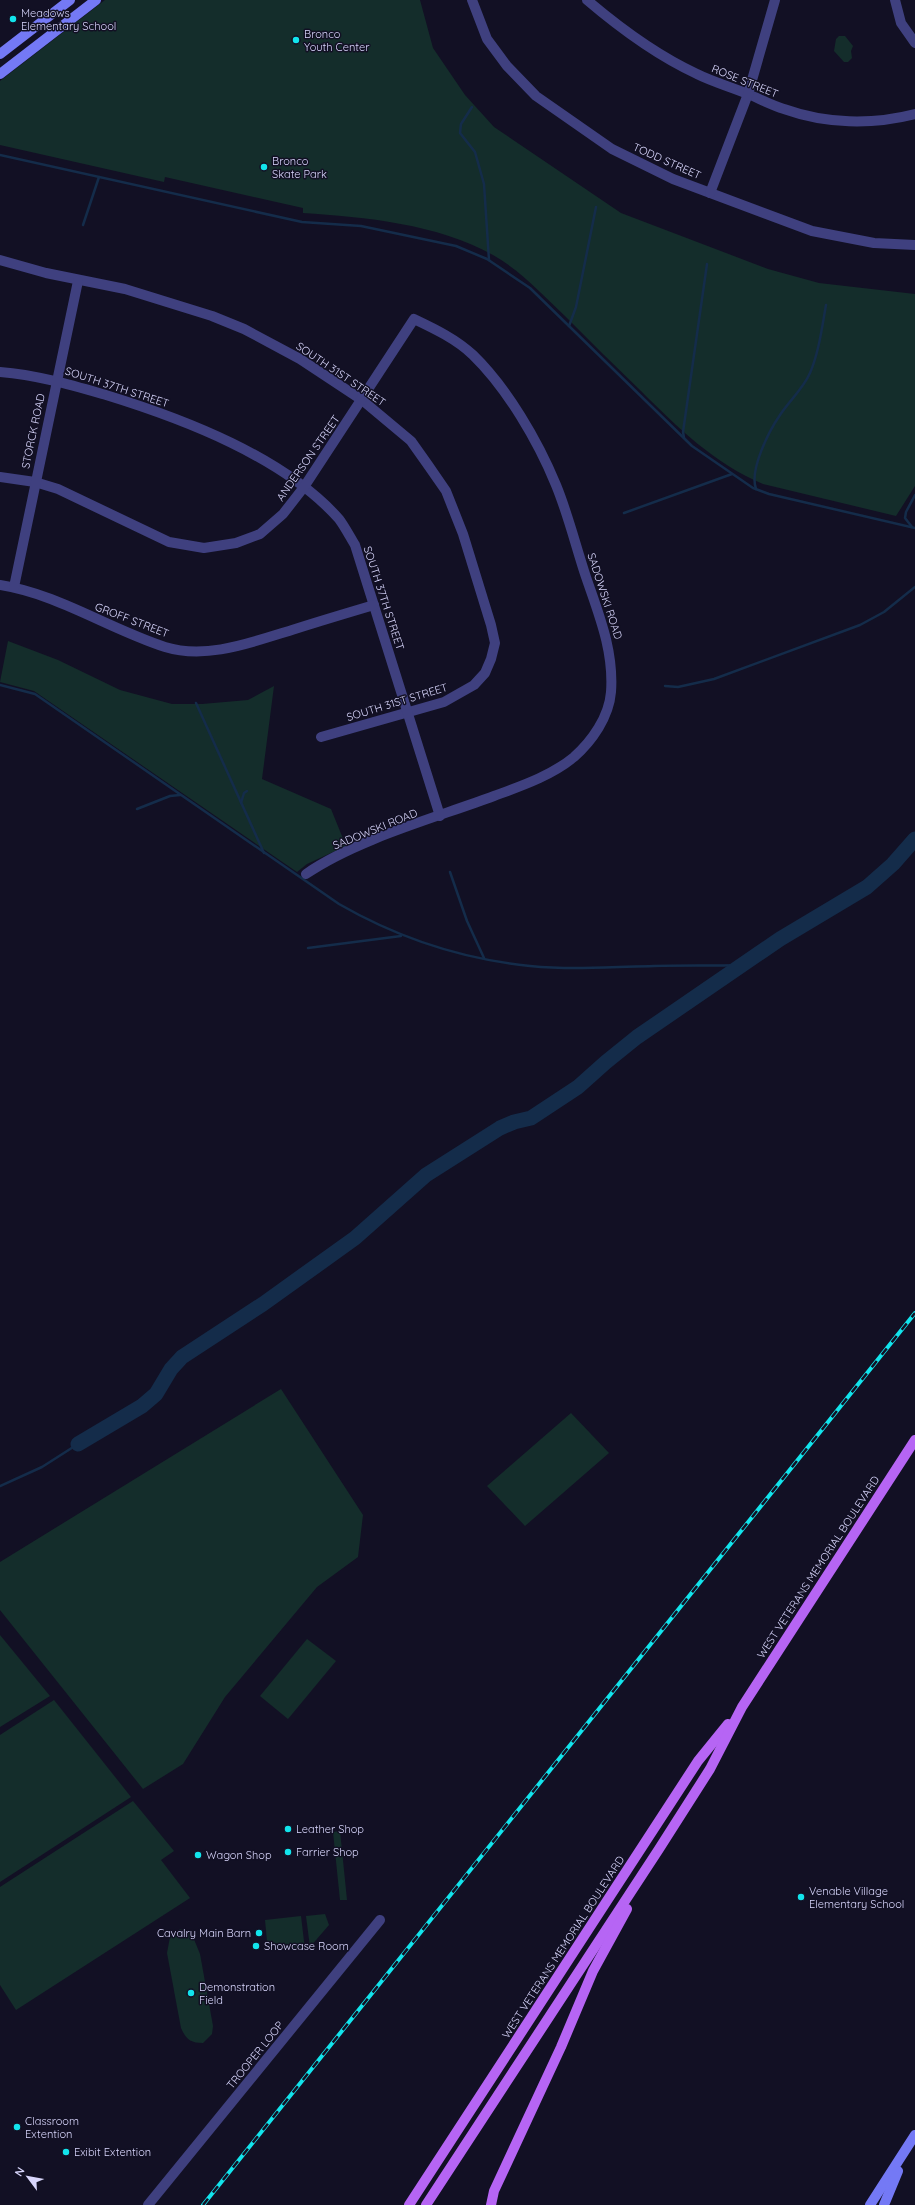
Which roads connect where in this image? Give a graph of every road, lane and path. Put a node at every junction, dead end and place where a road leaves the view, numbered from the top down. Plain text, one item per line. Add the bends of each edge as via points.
1 (70, 0) edge
2 (96, 0) edge
3 (472, 0) edge
4 (587, 0) edge
5 (775, 0) edge
6 (895, 0) edge
7 (915, 43) edge
8 (0, 54) edge
9 (0, 74) edge
10 (748, 94) junction
11 (915, 114) edge
12 (710, 193) junction
13 (915, 245) edge
14 (0, 260) edge
15 (78, 281) junction
16 (414, 319) joint
17 (0, 372) edge
18 (56, 380) junction
19 (362, 400) junction
20 (0, 477) edge
21 (35, 482) junction
22 (304, 487) junction
23 (0, 585) edge
24 (14, 587) junction
25 (374, 605) junction
26 (409, 713) junction
27 (321, 737) dead end
28 (440, 816) junction
29 (306, 874) dead end
30 (915, 1440) edge
31 (742, 1707) junction
32 (659, 1849) junction
33 (380, 1920) dead end
34 (915, 2135) edge
35 (906, 2152) junction
36 (148, 2205) edge
37 (409, 2205) edge
38 (426, 2205) edge
39 (491, 2205) edge
40 (870, 2205) edge
41 (884, 2205) edge

1 - 8 street
2 - 9 street
3 - 12 street, TODD STREET via 487,39 507,66 536,96 612,148 673,179
4 - 10 street, ROSE STREET via 621,30 661,56 698,75
5 - 10 street
6 - 7 street via 901,22
10 - 11 street, ROSE STREET via 806,116 836,120 892,120
10 - 12 street
12 - 13 street, TODD STREET via 812,231 874,243
14 - 15 street, SOUTH 31ST STREET
15 - 18 street, STORCK ROAD
15 - 19 street, SOUTH 31ST STREET via 125,289 212,316 244,329 300,359
16 - 19 street, ANDERSON STREET
16 - 28 street, SADOWSKI ROAD via 446,335 472,354 491,376 534,439 556,484 608,644 611,667 611,693 601,725 573,758 539,778
17 - 18 street, SOUTH 37TH STREET
18 - 21 street, STORCK ROAD
18 - 22 street, SOUTH 37TH STREET via 148,407 251,453
19 - 22 street, ANDERSON STREET
19 - 26 street, SOUTH 31ST STREET via 411,441 446,491 463,534 495,643 485,674 474,685 444,702
20 - 21 street, ANDERSON STREET
21 - 22 street, ANDERSON STREET via 58,489 169,542 204,548 236,544 260,534 284,514
21 - 24 street, STORCK ROAD
22 - 25 street, SOUTH 37TH STREET via 340,521 351,539
23 - 24 street, GROFF STREET
24 - 25 street, GROFF STREET via 35,592 138,637 167,647 197,651 217,650 251,642
25 - 26 street, SOUTH 37TH STREET
26 - 27 street, SOUTH 31ST STREET
26 - 28 street, SOUTH 37TH STREET
28 - 29 street, SADOWSKI ROAD via 364,844
30 - 31 main road, WEST VETERANS MEMORIAL BOULEVARD
31 - 32 main road, WEST VETERANS MEMORIAL BOULEVARD via 710,1769
31 - 37 main road, WEST VETERANS MEMORIAL BOULEVARD via 698,1762
32 - 38 main road, WEST VETERANS MEMORIAL BOULEVARD
32 - 39 main road via 593,1972 494,2191
33 - 36 street, TROOPER LOOP
34 - 35 street
35 - 40 street
35 - 41 street

